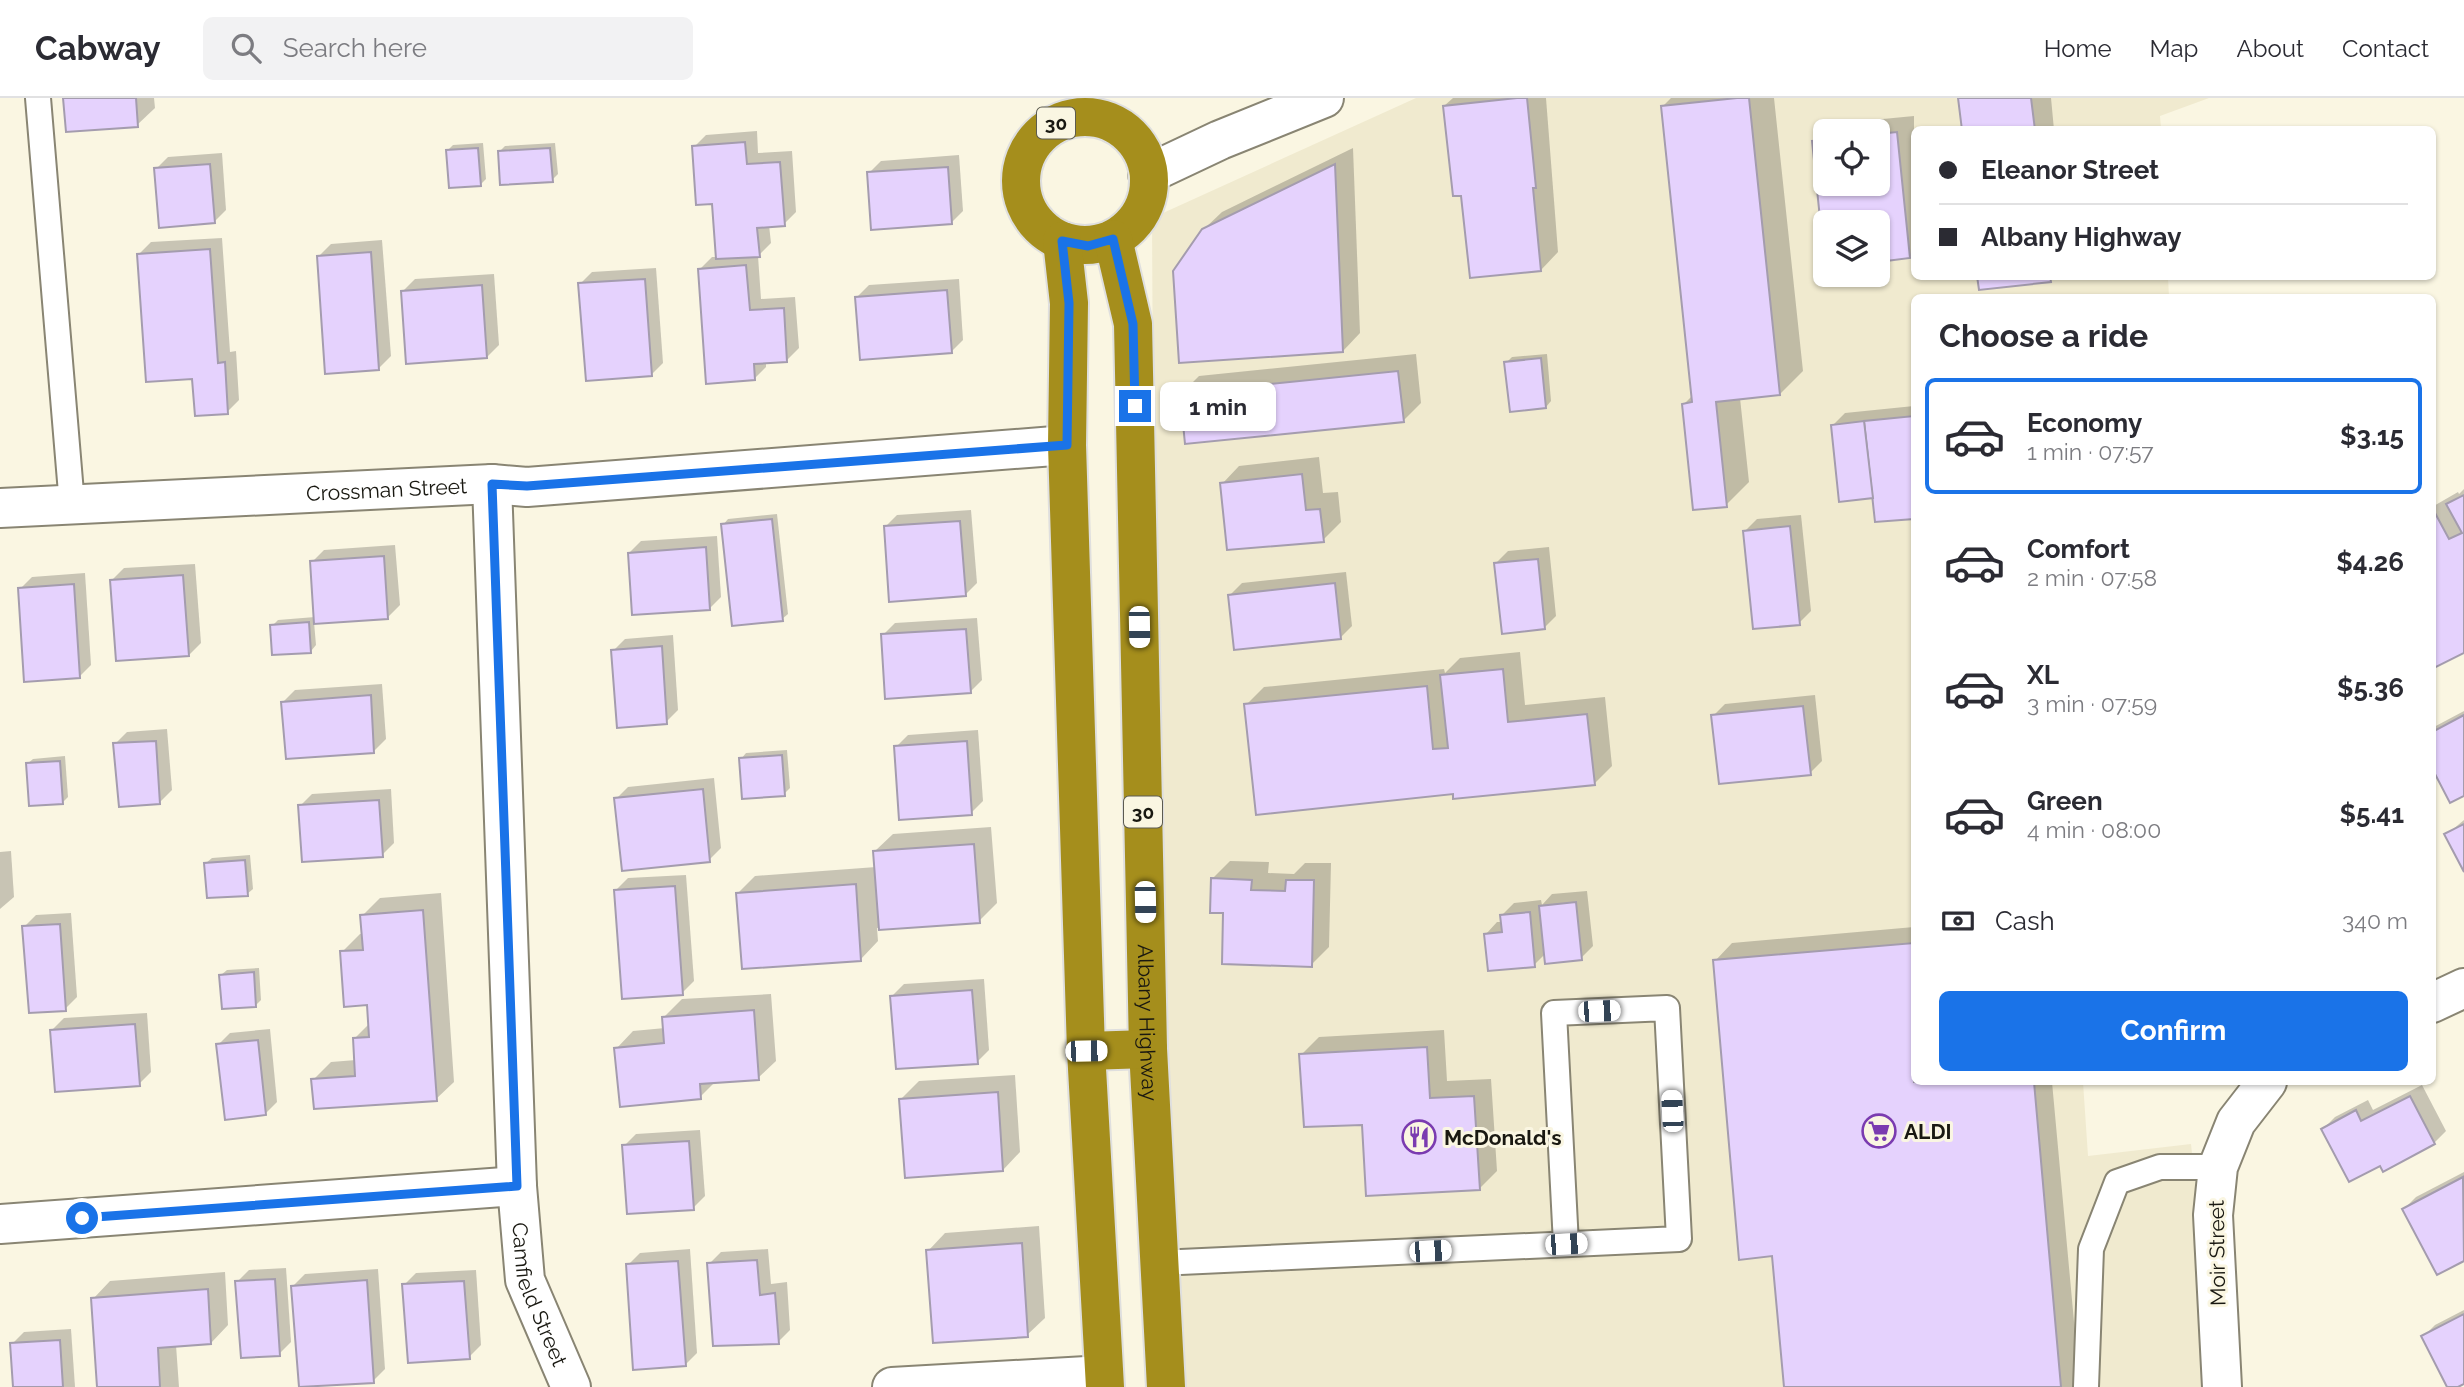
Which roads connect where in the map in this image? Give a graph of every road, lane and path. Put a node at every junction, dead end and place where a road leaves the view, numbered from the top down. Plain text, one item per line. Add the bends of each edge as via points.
1 (38, 98) edge
2 (1324, 98) edge
3 (1116, 112) edge
4 (1048, 114) edge
5 (1148, 174) junction
6 (1113, 239) junction
7 (1062, 241) junction
8 (1067, 445) junction
9 (492, 484) junction
10 (72, 505) junction
11 (0, 508) edge
12 (1148, 1049) junction
13 (1086, 1051) junction
14 (2265, 1085) edge
15 (2218, 1167) junction
16 (517, 1186) junction
17 (0, 1224) edge
18 (1566, 1244) junction
19 (1159, 1263) junction
20 (1105, 1381) edge
21 (571, 1387) edge
22 (892, 1387) edge
23 (1167, 1387) edge
24 (2086, 1387) edge
25 (2222, 1387) edge

1 - 10 lane
2 - 5 street
3 - 4 highway, 30 via 1105,120
3 - 5 highway, 30 via 1145,159
4 - 7 highway, 30 via 1025,156 1021,190 1034,221
5 - 6 highway via 1143,208
6 - 7 highway via 1088,246
6 - 12 highway, Albany Highway / 30 via 1133,324
7 - 8 highway via 1069,303
8 - 9 street, Crossman Street via 527,486
8 - 13 highway
9 - 10 street, Crossman Street
9 - 16 street, Camfield Street
10 - 11 street, Crossman Street
12 - 13 highway
12 - 19 highway, Albany Highway / 30
13 - 20 highway
14 - 15 street, Moir Street via 2236,1122
15 - 24 lane via 2160,1167 2117,1182 2091,1249
15 - 25 street, Moir Street via 2213,1215
16 - 17 street
16 - 21 street, Camfield Street via 525,1280
18 - 18 lane via 1679,1239 1667,1008 1554,1013
18 - 19 lane
19 - 23 highway, Albany Highway / 30
20 - 22 street

